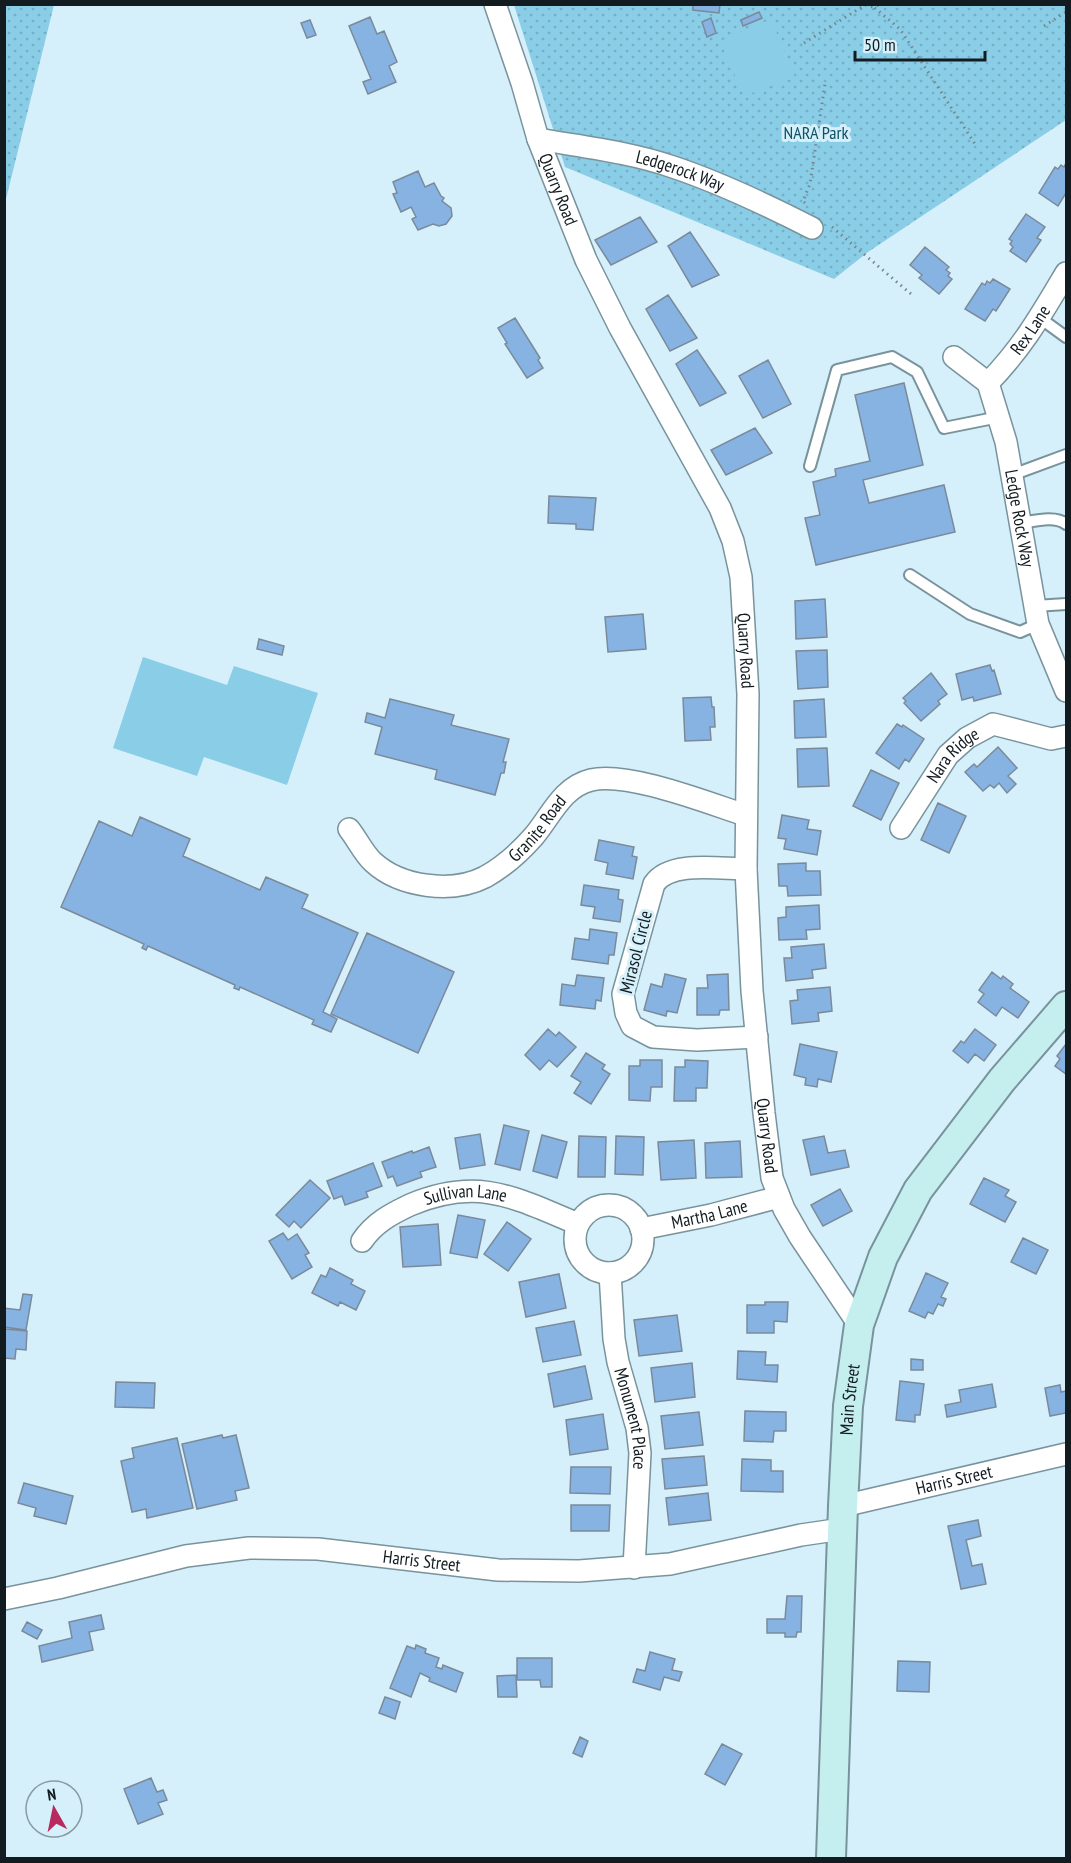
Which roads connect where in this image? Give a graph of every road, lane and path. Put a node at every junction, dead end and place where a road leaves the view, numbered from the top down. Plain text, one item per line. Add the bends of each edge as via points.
1 (495, 4) edge
2 (881, 4) edge
3 (872, 6) edge
4 (1066, 12) edge
5 (1044, 26) dead end
6 (804, 43) dead end
7 (825, 84) dead end
8 (538, 139) junction
9 (975, 144) dead end
10 (809, 207) dead end
11 (820, 226) joint
12 (1066, 273) edge
13 (911, 294) dead end
14 (1040, 318) junction
15 (1066, 337) edge
16 (954, 357) dead end
17 (988, 383) junction
18 (999, 417) junction
19 (1066, 455) edge
20 (810, 466) dead end
21 (1012, 475) junction
22 (1020, 523) junction
23 (1066, 524) edge
24 (910, 575) dead end
25 (1065, 602) edge
26 (1036, 615) junction
27 (1066, 691) edge
28 (1066, 736) edge
29 (745, 815) junction
30 (901, 828) dead end
31 (349, 829) dead end
32 (746, 869) junction
33 (1066, 1006) edge
34 (757, 1037) junction
35 (779, 1197) junction
36 (578, 1224) junction
37 (641, 1229) junction
38 (363, 1241) dead end
39 (610, 1273) junction
40 (859, 1325) junction
41 (1066, 1454) edge
42 (842, 1517) junction
43 (634, 1568) junction
44 (4, 1599) edge
45 (831, 1858) edge

1 - 8 street, Quarry Road
2 - 3 path
3 - 6 path via 865,5
3 - 9 path via 900,29
4 - 5 path
7 - 10 path via 810,184 803,201
8 - 11 street, Ledgerock Way via 671,166
8 - 29 street, Quarry Road via 586,260 720,508 733,541 741,577 748,694
11 - 13 path
12 - 14 street, Rex Lane
14 - 15 lane
14 - 17 street, Rex Lane
16 - 17 street
17 - 18 street, Ledge Rock Way
18 - 20 lane via 944,428 917,372 892,357 837,370
18 - 21 street, Ledge Rock Way
19 - 21 lane
21 - 22 street, Ledge Rock Way
22 - 23 lane via 1048,519
22 - 26 street, Ledge Rock Way
24 - 26 lane via 970,614 1020,632
25 - 26 lane
26 - 27 street, Ledge Rock Way
28 - 30 street, Nara Ridge via 1051,739 993,724 967,738 948,755
29 - 31 street, Granite Road via 651,786 613,778 590,780 571,789 513,858 483,878 449,887 411,883 392,874 373,862
29 - 32 street, Quarry Road
32 - 34 street, Quarry Road
32 - 34 street, Mirasol Circle via 681,868 657,879 623,994 632,1026 653,1037
33 - 40 main road, Main Street via 1002,1080 918,1190 883,1257
34 - 35 street, Quarry Road via 772,1178
35 - 37 street, Martha Lane
35 - 40 street, Quarry Road via 800,1237
36 - 37 street via 592,1210 612,1205 630,1213
36 - 38 street, Sullivan Lane via 514,1197 462,1190 428,1198 392,1214 374,1226
36 - 39 street via 575,1236 579,1255 592,1268
37 - 39 street via 641,1249 634,1261
39 - 43 street, Monument Place via 614,1339 640,1453
40 - 42 main road, Main Street via 848,1406
41 - 42 street, Harris Street
42 - 43 street, Harris Street via 801,1535 689,1561
42 - 45 main road, Main Street
43 - 44 street, Harris Street via 517,1571 318,1549 249,1548 176,1558

